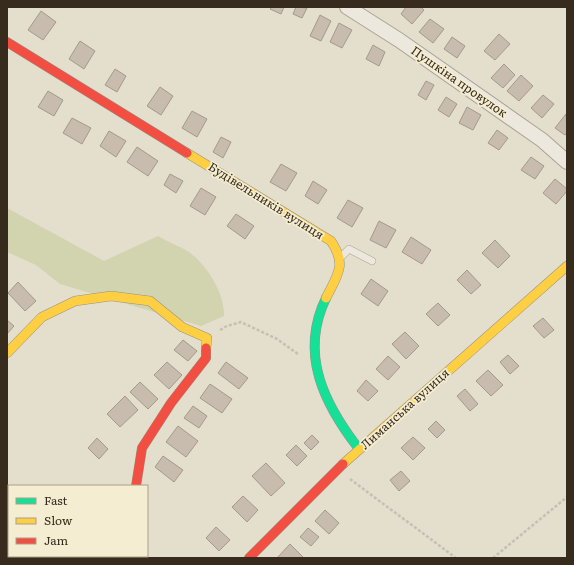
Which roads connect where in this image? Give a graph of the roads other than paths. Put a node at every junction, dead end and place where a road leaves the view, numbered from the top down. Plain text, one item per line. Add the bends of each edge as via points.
1 (347, 7) edge
2 (7, 42) edge
3 (567, 162) edge
4 (340, 258) junction
5 (372, 261) dead end
6 (567, 266) edge
7 (7, 353) edge
8 (359, 449) junction
9 (136, 485) edge
10 (250, 558) edge

1 - 3 street, Пушкіна провулок via 399,40 523,127
2 - 4 street, Будівельників вулиця via 322,235 331,241
4 - 5 lane via 349,250
4 - 8 street via 339,269 319,314 314,339 316,368 332,409 347,435
6 - 8 street, Лиманська вулиця
7 - 9 street via 42,317 75,301 111,296 150,301 182,327 207,338 206,358 171,403 142,448
8 - 10 street, Лиманська вулиця

